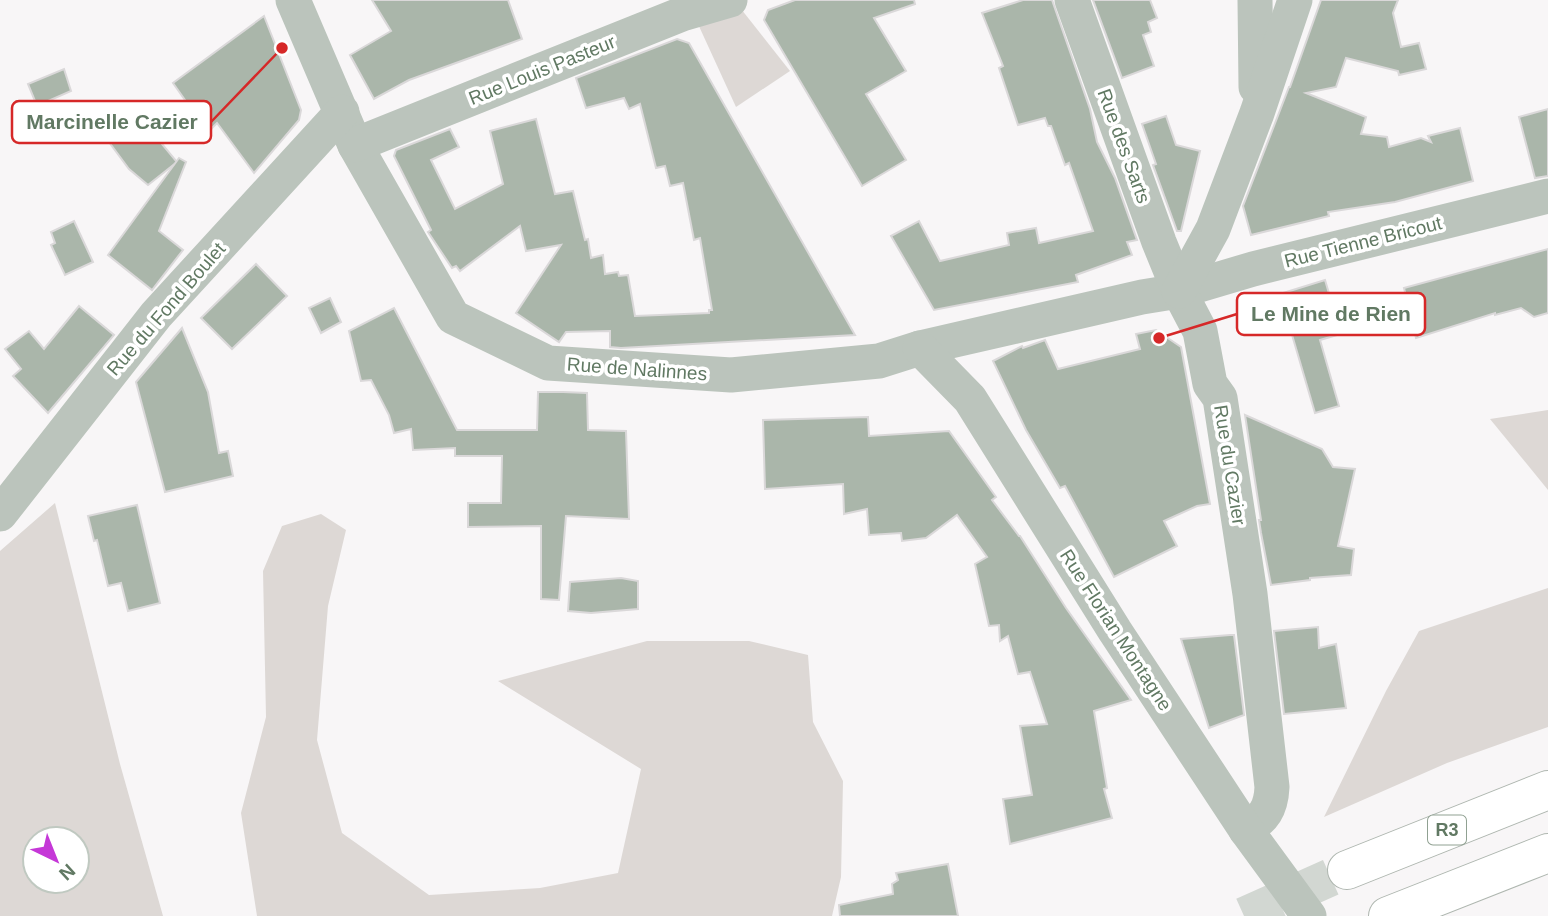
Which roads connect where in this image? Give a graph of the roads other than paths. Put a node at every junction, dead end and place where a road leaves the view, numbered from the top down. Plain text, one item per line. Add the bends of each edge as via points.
1 (293, 0) edge
2 (730, 0) edge
3 (1072, 0) edge
4 (1255, 0) edge
5 (1295, 0) edge
6 (342, 112) junction
7 (1257, 113) junction
8 (355, 145) junction
9 (1548, 196) edge
10 (1179, 291) junction
11 (920, 348) junction
12 (0, 514) edge
13 (1548, 790) edge
14 (1246, 830) junction
15 (1548, 853) edge
16 (1347, 870) tunnel mouth
17 (1309, 916) edge
18 (1388, 916) edge

1 - 6 street, Rue de Nalinnes
2 - 8 street, Rue Louis Pasteur via 682,13
3 - 10 street, Rue des Sarts
4 - 7 street
5 - 7 street
6 - 8 street, Rue de Nalinnes
6 - 12 street, Rue du Fond Boulet via 156,315
7 - 10 street via 1213,229
8 - 11 street, Rue de Nalinnes via 453,317 548,363 731,375 879,361
9 - 10 street, Rue Tienne Bricout
10 - 11 street, Rue de Nalinnes
10 - 14 street, Rue du Cazier via 1200,331 1210,384 1220,397 1250,594 1272,790 1266,815
11 - 14 street, Rue Florian Montagne via 970,399
13 - 16 highway, R3
14 - 17 street, Rue Florian Montagne
15 - 18 highway

